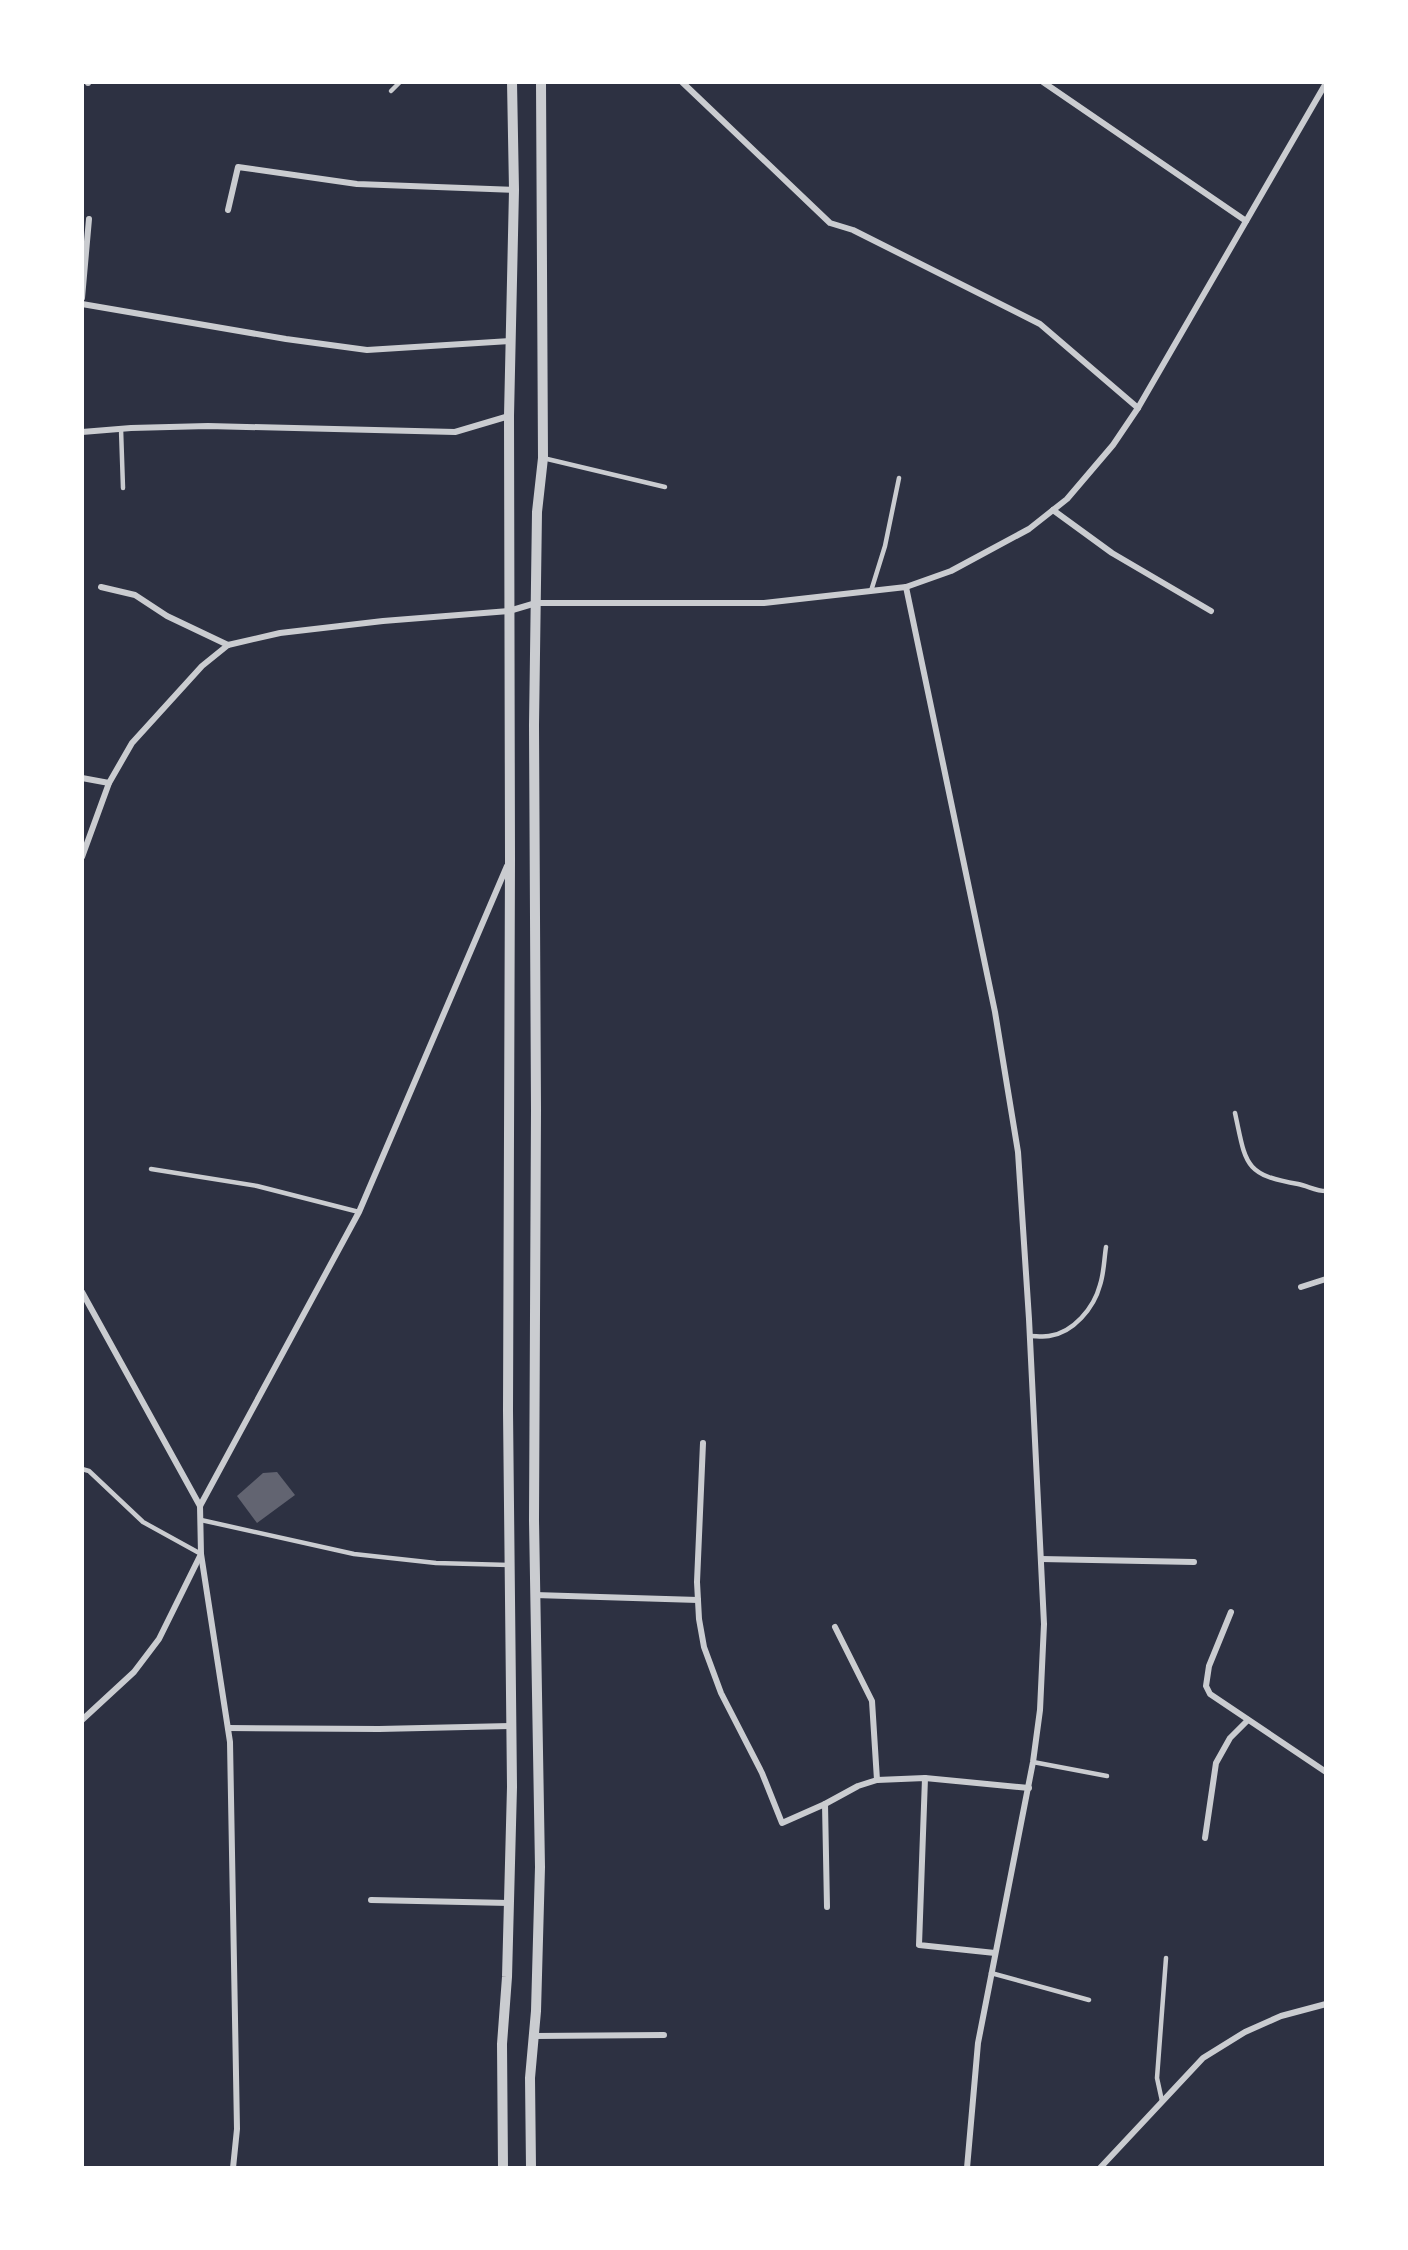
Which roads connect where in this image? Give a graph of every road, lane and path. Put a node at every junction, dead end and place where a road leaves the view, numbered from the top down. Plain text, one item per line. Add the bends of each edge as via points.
1 (400, 82) edge
2 (512, 82) edge
3 (541, 82) edge
4 (682, 82) edge
5 (1043, 82) edge
6 (1326, 83) edge
7 (391, 91) dead end
8 (514, 190) junction
9 (228, 210) dead end
10 (89, 219) dead end
11 (1246, 221) junction
12 (82, 298) edge
13 (82, 304) edge
14 (511, 341) junction
15 (1138, 408) junction
16 (508, 416) junction
17 (121, 429) junction
18 (82, 432) edge
19 (543, 458) junction
20 (899, 478) dead end
21 (664, 487) dead end
22 (123, 488) dead end
23 (1053, 510) junction
24 (101, 587) dead end
25 (906, 587) junction
26 (871, 591) junction
27 (536, 603) junction
28 (1211, 610) dead end
29 (509, 611) junction
30 (228, 645) junction
31 (82, 778) edge
32 (109, 783) junction
33 (82, 857) edge
34 (510, 860) junction
35 (1234, 1113) dead end
36 (151, 1168) dead end
37 (1326, 1191) edge
38 (359, 1212) junction
39 (1106, 1247) dead end
40 (1326, 1278) edge
41 (1301, 1287) dead end
42 (82, 1292) edge
43 (1030, 1336) junction
44 (703, 1443) dead end
45 (82, 1469) edge
46 (200, 1506) junction
47 (201, 1520) junction
48 (201, 1554) junction
49 (1041, 1559) junction
50 (1194, 1562) dead end
51 (509, 1565) junction
52 (535, 1596) junction
53 (698, 1600) junction
54 (1232, 1612) dead end
55 (836, 1627) dead end
56 (82, 1720) edge
57 (1248, 1720) junction
58 (512, 1726) junction
59 (228, 1728) junction
60 (1033, 1762) junction
61 (1326, 1772) edge
62 (1107, 1776) dead end
63 (925, 1778) junction
64 (877, 1780) junction
65 (1029, 1788) junction
66 (825, 1804) junction
67 (1205, 1839) dead end
68 (371, 1900) dead end
69 (509, 1903) junction
70 (827, 1907) dead end
71 (995, 1953) junction
72 (1166, 1958) dead end
73 (991, 1974) junction
74 (1089, 2000) dead end
75 (1326, 2004) edge
76 (664, 2035) dead end
77 (534, 2036) junction
78 (1162, 2102) junction
79 (233, 2168) edge
80 (503, 2168) edge
81 (531, 2168) edge
82 (967, 2168) edge
83 (1100, 2168) edge

1 - 7 lane
2 - 8 street
3 - 19 street
4 - 15 street via 830,223 853,230 1040,324
5 - 11 street
6 - 11 street
8 - 9 street via 357,184 238,167
8 - 14 street
10 - 12 street
11 - 15 street
13 - 14 street via 367,350
14 - 16 street
15 - 23 street via 1113,445
16 - 17 street via 455,432 208,426
16 - 29 street
17 - 18 street
17 - 22 lane
19 - 21 lane
19 - 27 street via 537,512
20 - 26 lane
23 - 25 street via 1029,529 951,571
23 - 28 street via 1112,553
24 - 30 street via 135,595 167,616
25 - 26 street
25 - 43 street via 999,1036 1018,1152
26 - 27 street via 764,603
27 - 29 street
27 - 52 street
29 - 30 street via 280,633
29 - 34 street
30 - 32 street via 202,666 151,720 132,743
31 - 32 street
32 - 33 street
34 - 38 street
34 - 51 street
35 - 37 lane via 1250,1166 1271,1179
36 - 38 lane via 257,1186
38 - 46 street
39 - 43 lane via 1100,1286 1090,1307 1061,1332
40 - 41 street
42 - 46 street
43 - 49 street
44 - 53 street
45 - 48 lane via 89,1471 143,1522
46 - 47 street
47 - 48 street
47 - 51 lane via 354,1554 436,1563
48 - 56 street via 159,1639 134,1672
48 - 59 street
49 - 50 street
49 - 60 street via 1044,1624
51 - 58 street
52 - 53 street
52 - 77 street via 540,1867
53 - 66 street via 704,1647 717,1684 762,1773 782,1823
54 - 57 street via 1209,1666 1206,1686 1210,1694
55 - 64 street via 872,1701
57 - 61 street
57 - 67 street via 1230,1738 1216,1763
58 - 59 street
58 - 69 street
59 - 79 street via 237,2129
60 - 62 lane
60 - 65 street
63 - 64 street
63 - 65 street
63 - 71 street via 919,1945
64 - 66 street
65 - 71 street
66 - 70 street
68 - 69 street
69 - 80 street via 502,2044
71 - 73 street
72 - 78 lane via 1156,2078
73 - 74 lane
73 - 82 street via 978,2043
75 - 78 street via 1281,2016 1245,2032 1203,2058
76 - 77 street
77 - 81 street via 530,2078
78 - 83 street

